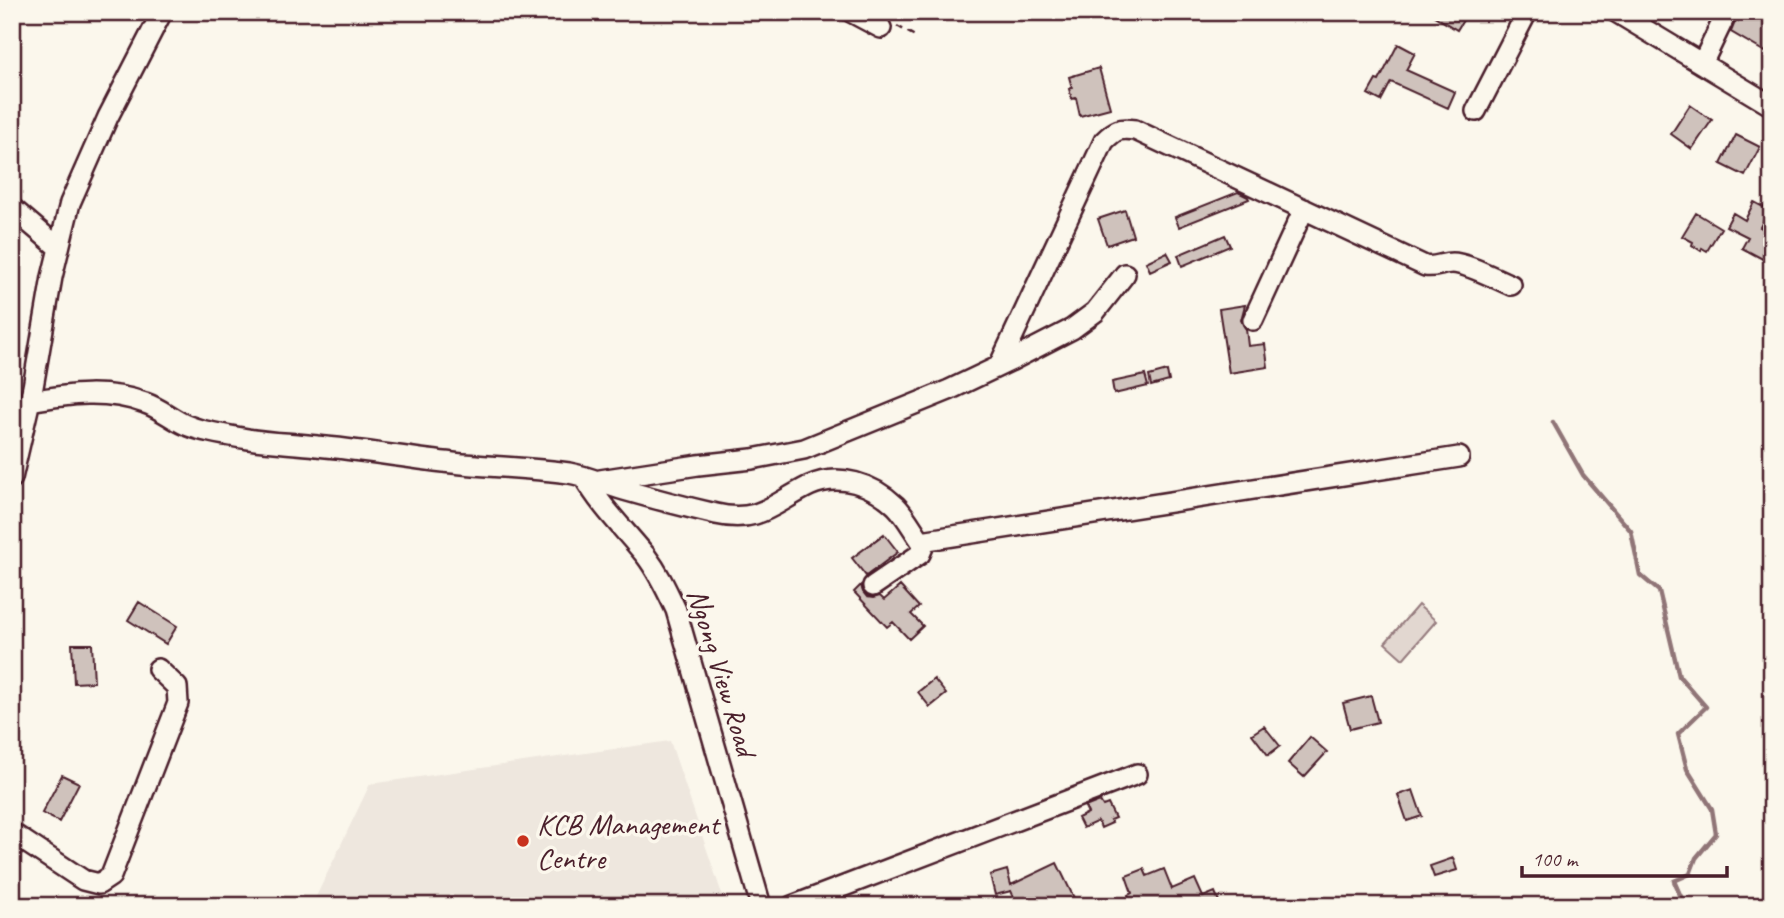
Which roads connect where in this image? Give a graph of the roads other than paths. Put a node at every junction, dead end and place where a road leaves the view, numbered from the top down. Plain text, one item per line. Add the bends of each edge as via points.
1 (162, 12) edge
2 (851, 12) edge
3 (1527, 12) edge
4 (1616, 12) edge
5 (1727, 12) edge
6 (881, 28) dead end
7 (1702, 64) junction
8 (1772, 106) edge
9 (1476, 111) dead end
10 (12, 208) edge
11 (1304, 209) junction
12 (59, 248) junction
13 (1125, 274) dead end
14 (1511, 285) dead end
15 (1253, 320) dead end
16 (999, 366) junction
17 (30, 401) junction
18 (1459, 457) dead end
19 (12, 478) edge
20 (590, 479) junction
21 (921, 541) junction
22 (873, 586) dead end
23 (158, 669) dead end
24 (1137, 774) dead end
25 (12, 833) edge
26 (761, 906) edge
27 (792, 906) edge

1 - 12 street via 107,117 70,203
2 - 6 street
3 - 9 street
4 - 7 street
5 - 7 street
7 - 8 street
10 - 12 street
11 - 14 street via 1425,266 1464,265
11 - 15 street
11 - 16 street via 1135,130 1121,128 1104,141
12 - 17 street
13 - 16 street via 1095,312 1072,329
16 - 20 street via 804,449
17 - 19 street
17 - 20 street via 91,393 144,402 185,425 252,439 561,472
18 - 21 street
20 - 21 street via 741,517 779,505 811,485 849,480 897,507
20 - 26 street, Ngong View Road via 603,505 664,582 676,610
21 - 22 street via 920,554
23 - 25 street via 177,687 178,703 111,876 99,884 83,880
24 - 27 street

